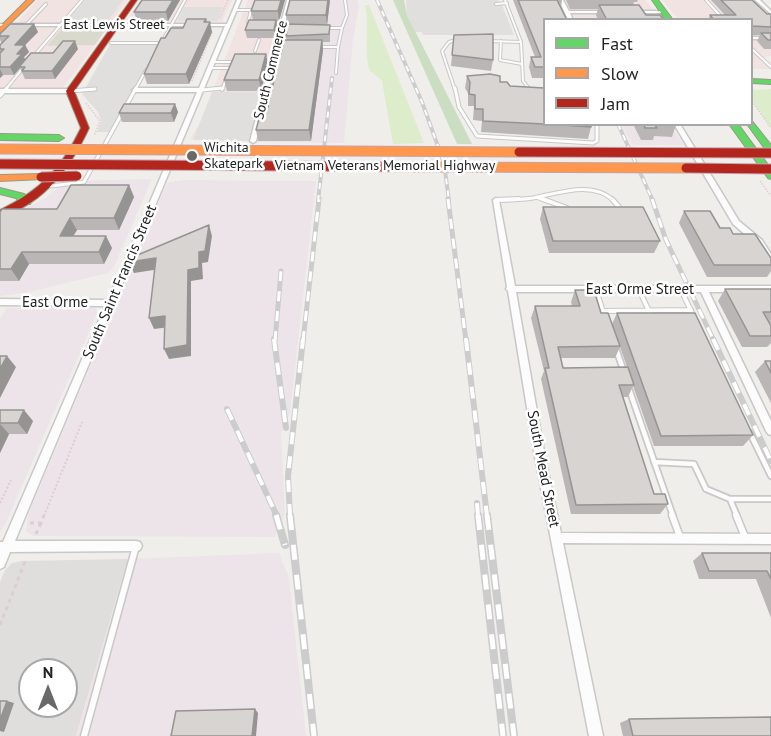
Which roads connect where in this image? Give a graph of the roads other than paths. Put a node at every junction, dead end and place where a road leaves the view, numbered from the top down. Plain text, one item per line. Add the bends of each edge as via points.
1 (31, 0) edge
2 (82, 0) edge
3 (134, 0) edge
4 (186, 0) edge
5 (238, 0) edge
6 (289, 0) edge
7 (345, 0) edge
8 (561, 0) edge
9 (654, 0) edge
10 (706, 0) edge
11 (757, 0) edge
12 (506, 2) edge
13 (46, 4) dead end
14 (496, 4) dead end
15 (235, 10) junction
16 (568, 12) junction
17 (610, 12) edge
18 (621, 12) edge
19 (771, 13) edge
20 (667, 16) edge
21 (570, 18) edge
22 (722, 18) edge
23 (249, 24) edge
24 (272, 24) edge
25 (26, 25) junction
26 (59, 25) junction
27 (116, 25) junction
28 (171, 25) junction
29 (228, 25) junction
30 (282, 26) junction
31 (2, 27) edge
32 (292, 28) edge
33 (322, 28) edge
34 (342, 28) junction
35 (753, 38) edge
36 (771, 38) edge
37 (462, 39) edge
38 (259, 40) edge
39 (482, 40) edge
40 (501, 41) junction
41 (521, 42) junction
42 (111, 43) dead end
43 (161, 43) junction
44 (277, 47) junction
45 (285, 47) edge
46 (317, 47) edge
47 (338, 47) junction
48 (255, 51) edge
49 (753, 51) edge
50 (156, 52) edge
51 (30, 59) edge
52 (151, 62) edge
53 (228, 62) junction
54 (235, 62) edge
55 (522, 64) junction
56 (212, 65) junction
57 (23, 68) edge
58 (226, 68) junction
59 (771, 68) edge
60 (336, 73) dead end
61 (770, 84) edge
62 (753, 85) edge
63 (95, 89) dead end
64 (135, 90) junction
65 (201, 90) junction
66 (70, 91) junction
67 (1, 93) edge
68 (536, 94) edge
69 (597, 126) edge
70 (678, 126) edge
71 (734, 126) edge
72 (752, 126) edge
73 (0, 137) edge
74 (253, 141) dead end
75 (0, 149) edge
76 (350, 150) junction
77 (771, 152) edge
78 (0, 164) edge
79 (346, 166) junction
80 (771, 169) edge
81 (771, 176) edge
82 (0, 178) edge
83 (46, 182) junction
84 (0, 191) edge
85 (536, 197) junction
86 (496, 200) joint
87 (26, 202) junction
88 (572, 208) edge
89 (607, 213) edge
90 (0, 214) edge
91 (771, 260) edge
92 (510, 289) junction
93 (771, 289) edge
94 (596, 290) junction
95 (639, 290) junction
96 (681, 290) junction
97 (704, 290) junction
98 (0, 302) edge
99 (111, 303) junction
100 (691, 310) junction
101 (603, 311) junction
102 (649, 311) junction
103 (696, 321) edge
104 (607, 322) edge
105 (614, 345) edge
106 (746, 424) edge
107 (771, 431) edge
108 (654, 462) junction
109 (771, 476) edge
110 (730, 499) junction
111 (771, 499) edge
112 (556, 538) junction
113 (680, 538) junction
114 (746, 539) junction
115 (771, 539) edge
116 (136, 546) joint
117 (3, 547) edge
118 (0, 563) edge
119 (84, 736) edge
120 (596, 736) edge

1 - 31 main road
2 - 26 lane
3 - 27 main road
4 - 28 lane
5 - 15 street, South Saint Francis Street
6 - 30 street, South Commerce
7 - 34 lane via 347,15
8 - 16 street
9 - 20 main road
10 - 22 lane
11 - 19 street
12 - 14 lane
12 - 41 lane
13 - 25 lane
15 - 23 lane via 252,11
15 - 29 street, South Saint Francis Street
16 - 17 street
16 - 21 street
18 - 20 street
24 - 30 lane
25 - 26 street, East Lewis Street
25 - 31 street, East Lewis Street
26 - 27 street, East Lewis Street
26 - 51 lane
27 - 28 street, East Lewis Street
27 - 66 main road
28 - 29 street, East Lewis Street
28 - 43 lane
29 - 56 street, South Saint Francis Street
30 - 32 lane
30 - 44 street, South Commerce
33 - 34 lane
34 - 47 lane
35 - 36 street
37 - 69 lane via 447,44 441,58 454,84 456,102 477,136 593,143 597,141
38 - 48 lane
39 - 40 lane
40 - 41 lane
40 - 55 lane via 500,60
41 - 55 lane
42 - 43 lane
43 - 50 lane
44 - 45 lane
44 - 74 street, South Commerce
46 - 47 lane
47 - 60 lane
49 - 59 lane
52 - 64 lane
53 - 54 lane
53 - 56 lane
53 - 58 lane
55 - 68 lane via 526,88
56 - 58 lane
56 - 65 street, South Saint Francis Street
57 - 67 lane
58 - 65 lane via 230,68 222,90
61 - 62 main road
63 - 66 lane
64 - 65 street
64 - 83 lane via 84,182 68,186
65 - 99 street, South Saint Francis Street
66 - 67 street
66 - 83 main road via 71,102 85,128 70,158
70 - 91 street via 736,222 759,242
71 - 81 main road
72 - 77 main road
73 - 76 main road, bridge
75 - 76 main road, Vietnam Veterans Memorial Highway, bridge
76 - 77 main road, Vietnam Veterans Memorial Highway, bridge
78 - 79 main road, Vietnam Veterans Memorial Highway, bridge
79 - 80 main road, Vietnam Veterans Memorial Highway, bridge
79 - 83 main road, bridge
82 - 83 main road
83 - 87 main road
84 - 87 main road via 20,196
85 - 86 lane
85 - 88 lane
85 - 89 lane via 564,190 600,191 613,197 619,207
86 - 92 street, South Mead Street
87 - 90 main road
92 - 94 street, East Orme Street
92 - 112 street, South Mead Street
93 - 97 street, East Orme Street
94 - 95 street, East Orme Street
94 - 101 lane
95 - 96 street, East Orme Street
95 - 102 lane
96 - 97 street, East Orme Street
96 - 100 lane
97 - 107 street
98 - 99 street, East Orme
99 - 117 street, South Saint Francis Street via 17,523
100 - 102 lane
100 - 103 lane
101 - 102 lane
101 - 104 lane
105 - 108 lane
106 - 109 lane
108 - 110 lane via 694,464 711,493
108 - 113 lane
110 - 111 lane
110 - 114 lane
112 - 113 street
112 - 120 street, South Mead Street
113 - 114 street
114 - 115 street
116 - 117 street
116 - 119 lane
117 - 118 street, South Saint Francis Street

